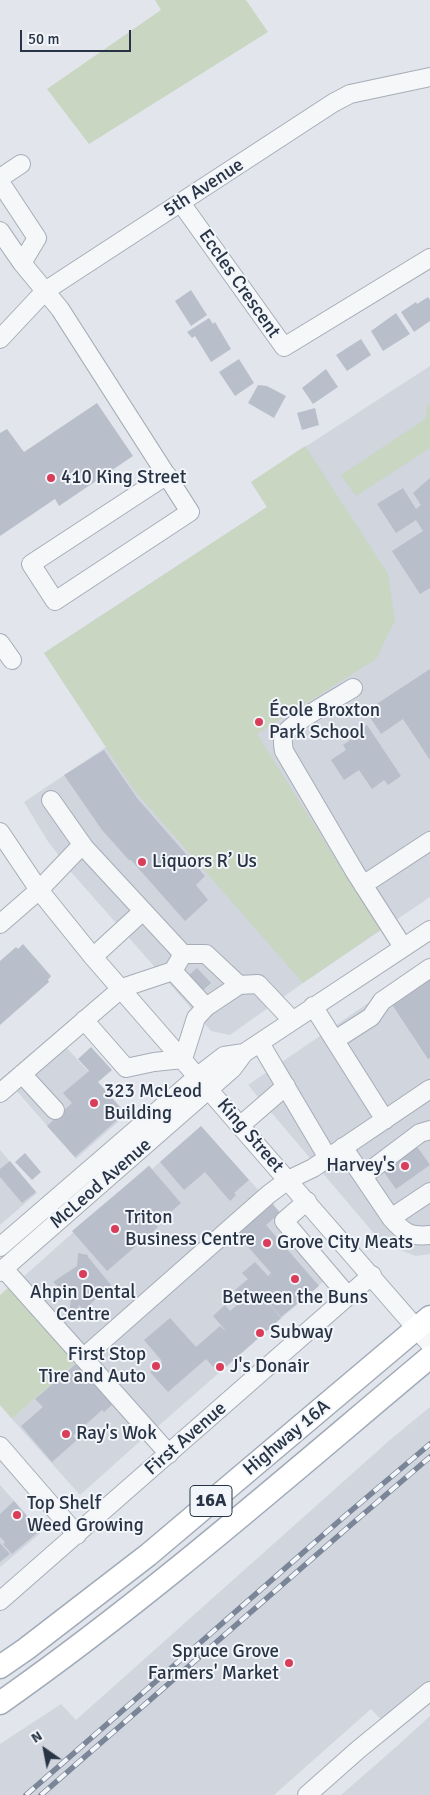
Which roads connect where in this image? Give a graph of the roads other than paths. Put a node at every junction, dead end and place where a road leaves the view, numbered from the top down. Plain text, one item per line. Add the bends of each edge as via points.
1 (430, 77) edge
2 (21, 164) dead end
3 (2, 183) edge
4 (182, 203) junction
5 (0, 231) edge
6 (430, 258) edge
7 (22, 263) junction
8 (45, 291) junction
9 (0, 338) edge
10 (167, 475) junction
11 (0, 643) edge
12 (12, 660) dead end
13 (352, 688) dead end
14 (51, 800) dead end
15 (0, 832) edge
16 (430, 841) edge
17 (82, 845) junction
18 (364, 885) junction
19 (39, 890) junction
20 (143, 911) junction
21 (0, 924) edge
22 (430, 930) edge
23 (403, 947) junction
24 (183, 954) junction
25 (93, 957) junction
26 (430, 968) edge
27 (173, 971) junction
28 (239, 985) junction
29 (122, 988) junction
30 (313, 1006) junction
31 (206, 1007) junction
32 (84, 1020) junction
33 (292, 1020) junction
34 (336, 1040) junction
35 (260, 1043) junction
36 (244, 1053) junction
37 (183, 1059) junction
38 (22, 1074) junction
39 (198, 1076) junction
40 (286, 1086) junction
41 (210, 1089) junction
42 (430, 1089) edge
43 (0, 1093) edge
44 (56, 1110) dead end
45 (385, 1120) junction
46 (241, 1125) junction
47 (430, 1130) edge
48 (343, 1148) junction
49 (328, 1158) junction
50 (363, 1176) junction
51 (288, 1180) junction
52 (430, 1192) edge
53 (307, 1201) junction
54 (392, 1218) junction
55 (430, 1235) edge
56 (0, 1247) edge
57 (2, 1270) edge
58 (372, 1275) junction
59 (348, 1296) junction
60 (426, 1330) edge
61 (430, 1357) edge
62 (83, 1358) junction
63 (0, 1446) edge
64 (169, 1454) junction
65 (77, 1535) junction
66 (0, 1601) edge
67 (0, 1667) edge
68 (430, 1691) edge
69 (0, 1703) edge
70 (308, 1795) edge

1 - 4 street, 5th Avenue via 350,94
2 - 3 street
3 - 7 street via 37,238
4 - 6 street, Eccles Crescent via 284,348
4 - 8 street, 5th Avenue
5 - 7 street
7 - 8 street
8 - 9 street, 5th Avenue
8 - 10 street via 60,309
10 - 10 street via 190,512 55,601 30,564
11 - 12 street
13 - 18 street via 293,726 284,734 282,743 287,758
14 - 17 street
15 - 19 street, King Street
16 - 18 street
17 - 19 street
17 - 20 street
18 - 23 street
19 - 21 street
19 - 25 street, King Street
20 - 24 street
20 - 25 street
22 - 23 street, McLeod Avenue
23 - 30 street, McLeod Avenue
24 - 27 street
24 - 28 street via 206,954
25 - 29 street, King Street
26 - 34 street via 382,1001 371,1017
27 - 29 street
27 - 31 street
28 - 31 street
28 - 33 street via 258,984
29 - 32 street
29 - 37 street, King Street
30 - 33 street, McLeod Avenue
30 - 34 street
31 - 37 street via 196,1018
32 - 37 street via 126,1068
32 - 38 street
33 - 35 street, McLeod Avenue
34 - 45 street
35 - 36 street, McLeod Avenue
35 - 40 street
36 - 39 street, McLeod Avenue via 224,1056
36 - 41 street, McLeod Avenue via 232,1070
37 - 39 street, King Street
38 - 43 street
38 - 44 street
39 - 41 street, King Street
39 - 56 street, McLeod Avenue
40 - 46 street
40 - 49 street
41 - 46 street, King Street
41 - 57 street, McLeod Avenue
42 - 45 street
45 - 48 street
46 - 51 street, King Street
47 - 50 street via 420,1133
48 - 49 street
48 - 50 street
49 - 51 street
50 - 54 street
51 - 53 street, King Street
51 - 62 street
52 - 54 street
53 - 58 street, King Street
53 - 59 street via 284,1221
54 - 55 street via 403,1231
57 - 62 street
58 - 59 street, First Avenue
58 - 60 street, King Street
59 - 64 street, First Avenue
60 - 67 main road, Highway 16A / 16A via 148,1554
61 - 69 main road, Highway 16A / 16A via 168,1578
62 - 64 street
63 - 65 street
64 - 65 street, First Avenue
65 - 66 street, First Avenue
68 - 70 street

